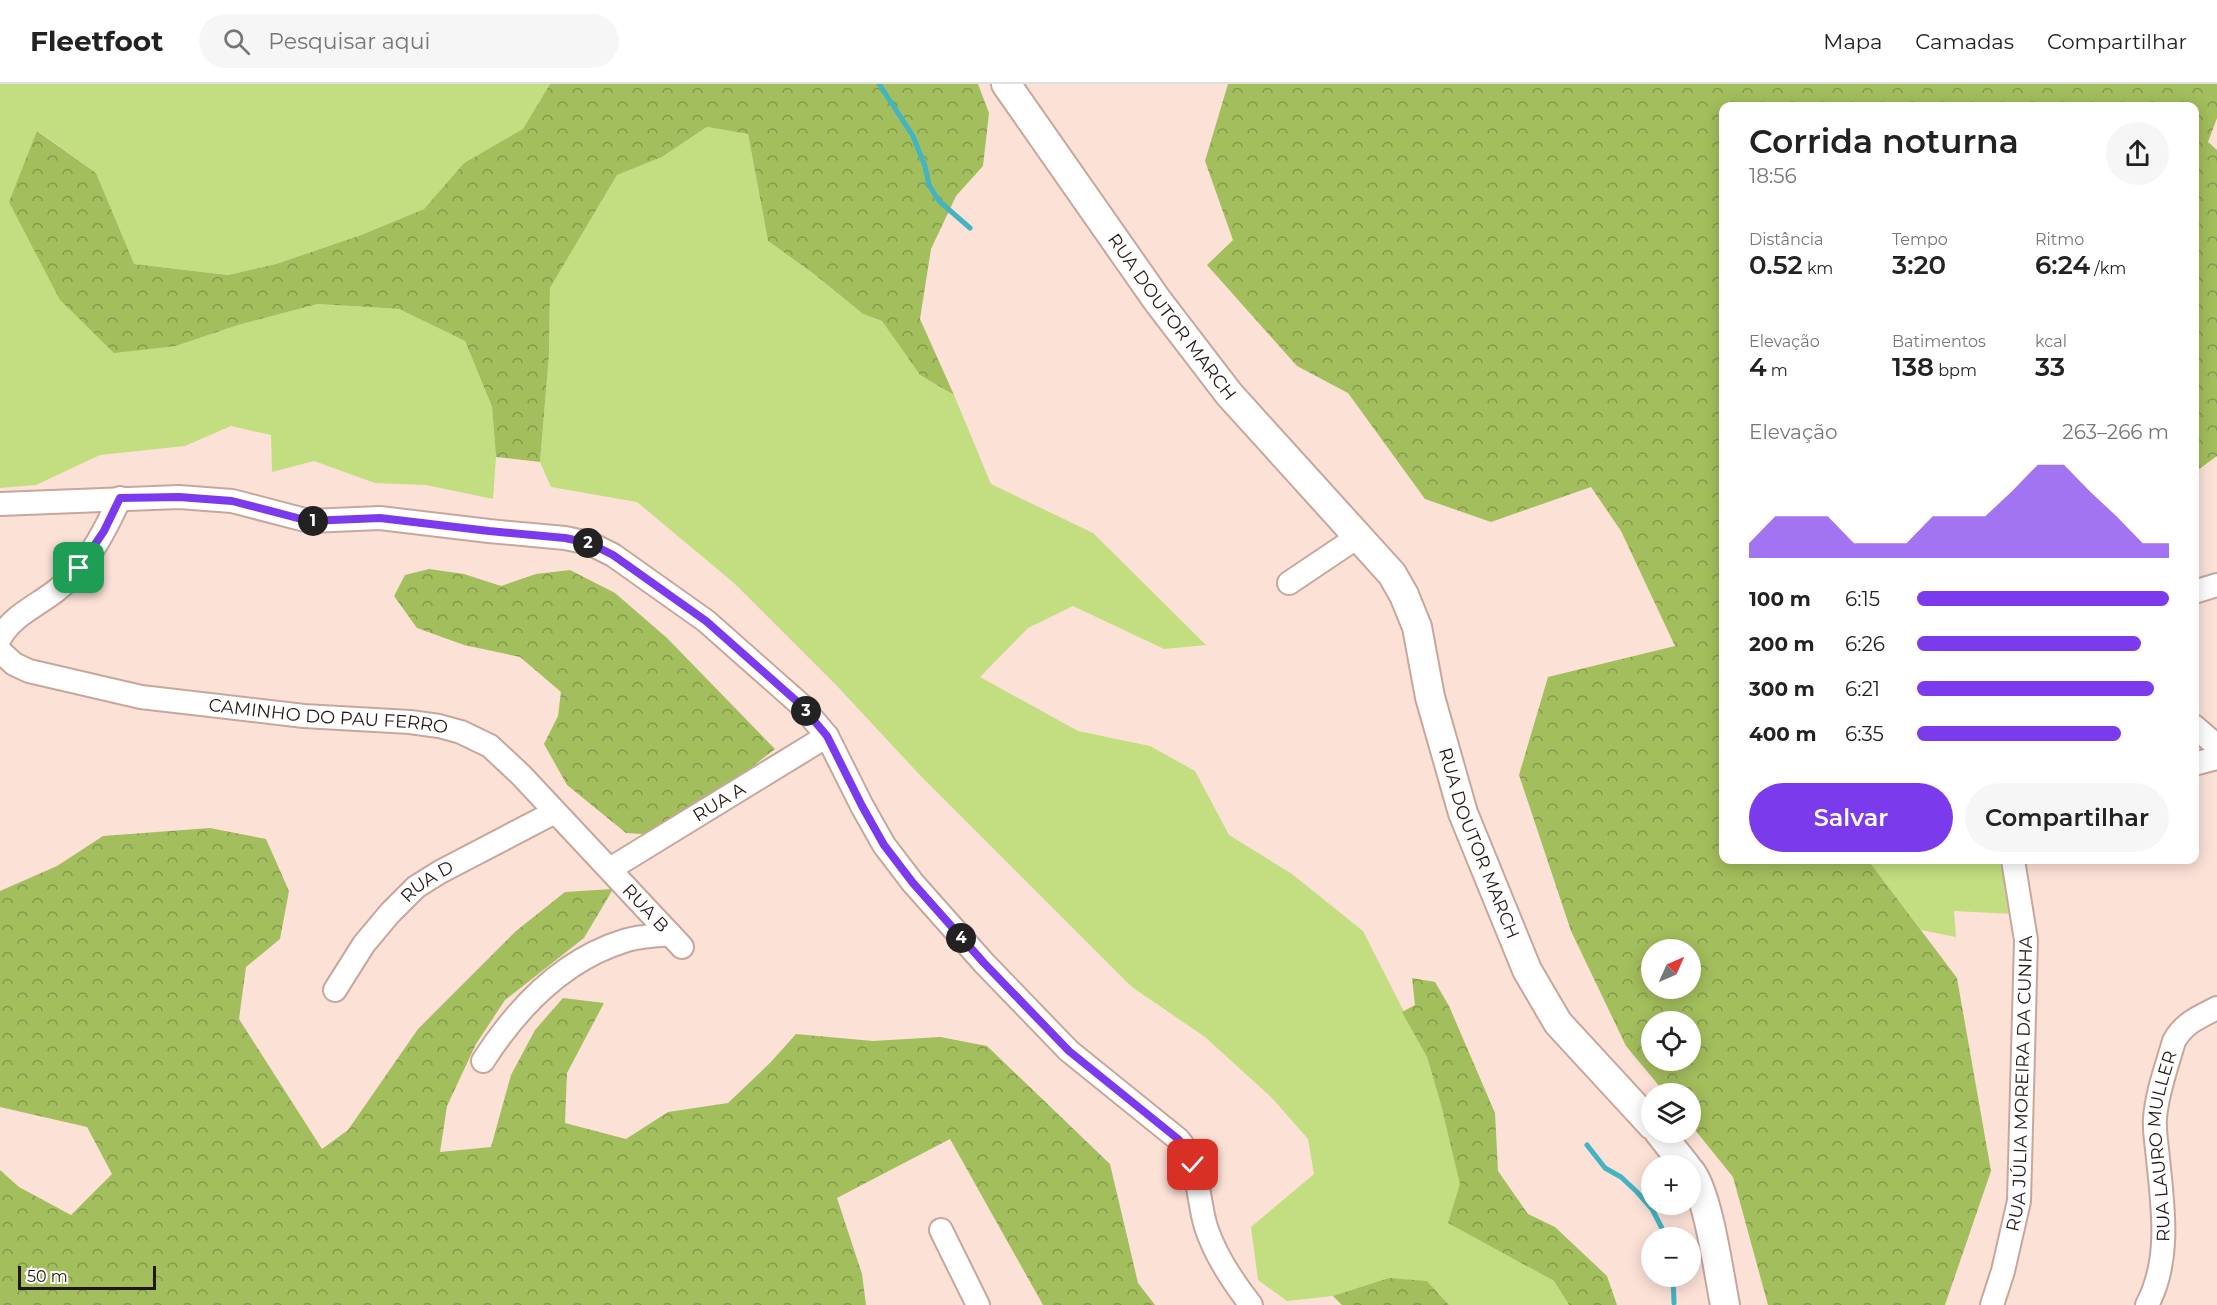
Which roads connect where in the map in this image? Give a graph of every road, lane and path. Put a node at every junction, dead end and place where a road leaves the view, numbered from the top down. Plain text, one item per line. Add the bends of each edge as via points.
1 (1006, 84) edge
2 (120, 498) junction
3 (0, 504) edge
4 (1359, 536) junction
5 (1289, 583) dead end
6 (2217, 585) edge
7 (2199, 590) edge
8 (0, 638) edge
9 (0, 651) edge
10 (2199, 730) edge
11 (827, 736) junction
12 (2217, 746) edge
13 (2217, 758) edge
14 (2199, 763) edge
15 (555, 812) junction
16 (2014, 864) edge
17 (610, 869) junction
18 (334, 990) dead end
19 (2217, 1008) edge
20 (483, 1061) dead end
21 (1641, 1113) edge
22 (1668, 1143) edge
23 (1677, 1155) edge
24 (1701, 1193) edge
25 (941, 1230) dead end
26 (978, 1305) edge
27 (1251, 1305) edge
28 (1725, 1305) edge
29 (1992, 1305) edge
30 (2147, 1305) edge

1 - 4 main road, RUA DOUTOR MARCH via 1157,300 1229,394
2 - 3 street
2 - 8 street via 79,568 58,590 24,612
2 - 11 street via 232,501 309,521 380,518 589,543 613,555 706,621 801,705
4 - 5 street
4 - 21 main road, RUA DOUTOR MARCH via 1392,574 1417,627 1431,697 1463,813 1527,970 1558,1023
6 - 7 street
9 - 15 street, CAMINHO DO PAU FERRO via 29,671 141,697 303,716 410,722 461,732 490,746
10 - 12 street
11 - 17 street, RUA A
11 - 27 street via 879,836 913,883 1069,1051 1185,1148 1193,1165 1206,1228 1220,1258
13 - 14 street
15 - 17 street, CAMINHO DO PAU FERRO
15 - 18 street, RUA D via 416,887 364,944
16 - 29 street, RUA JÚLIA MOREIRA DA CUNHA via 2026,940 2019,1201
17 - 20 street, RUA B via 676,940 626,940 587,955 551,980 500,1035
19 - 30 street, RUA LAURO MULLER via 2178,1032 2156,1107 2165,1238 2159,1273
22 - 23 main road
24 - 28 main road
25 - 26 street

